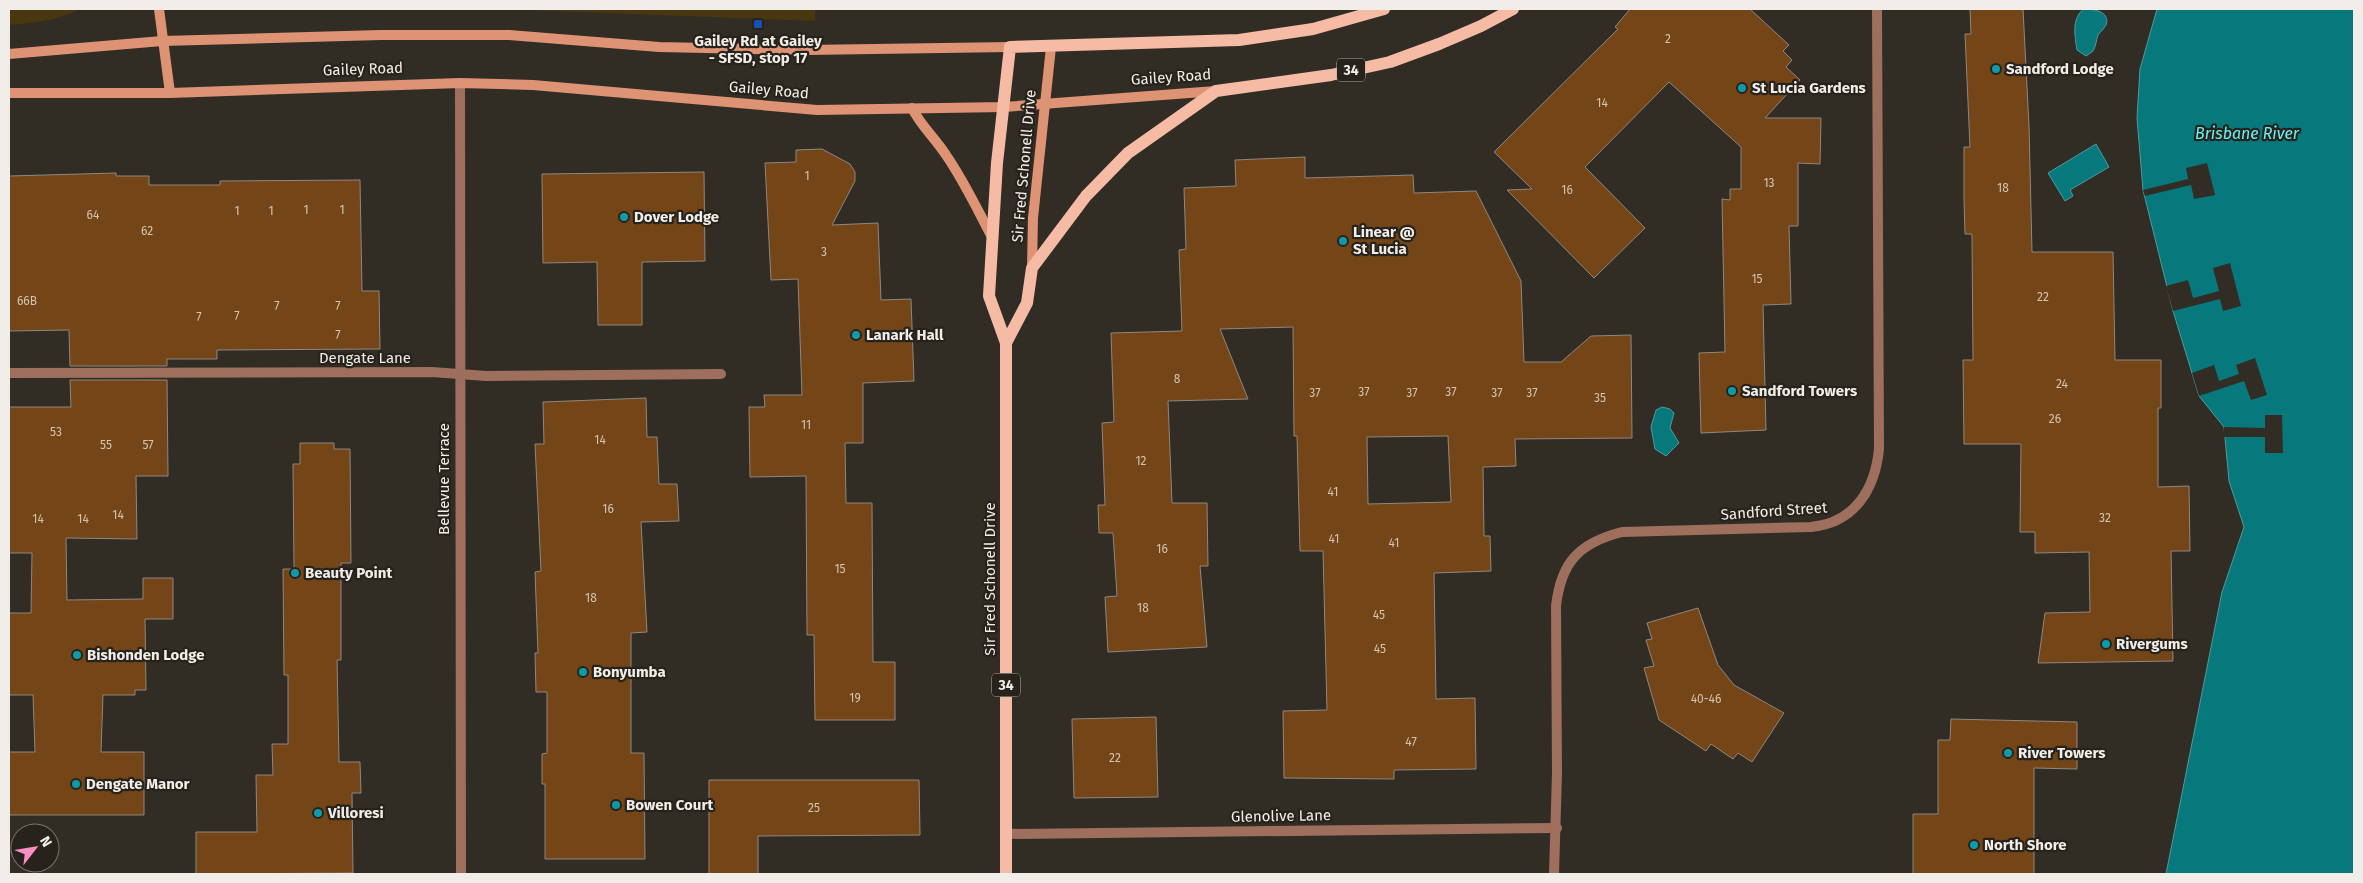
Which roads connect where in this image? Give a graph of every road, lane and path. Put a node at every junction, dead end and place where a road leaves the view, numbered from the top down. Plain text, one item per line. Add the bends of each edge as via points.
1 (158, 9) edge
2 (1384, 9) edge
3 (1513, 9) edge
4 (1877, 9) edge
5 (162, 40) junction
6 (1010, 47) junction
7 (1051, 47) junction
8 (9, 54) edge
9 (460, 83) junction
10 (1216, 91) junction
11 (170, 92) junction
12 (9, 93) edge
13 (1045, 103) junction
14 (1004, 107) junction
15 (912, 108) junction
16 (992, 237) junction
17 (1032, 268) junction
18 (1006, 343) junction
19 (9, 373) edge
20 (459, 373) junction
21 (721, 374) dead end
22 (1557, 828) junction
23 (1006, 834) junction
24 (461, 874) edge
25 (1006, 874) edge
26 (1554, 874) edge

1 - 5 main road
2 - 7 main road via 1313,29 1239,40
3 - 10 main road, Gailey Road / 34 via 1481,26 1390,62 1322,76
4 - 22 street, Sandford Street via 1879,449 1872,482 1853,510 1831,525 1622,532 1594,542 1570,561 1563,572 1556,606
5 - 6 main road via 509,35 659,47 806,50
5 - 8 main road
5 - 11 main road
6 - 7 main road
6 - 14 main road, Sir Fred Schonell Drive / 34
7 - 13 main road, Sir Fred Schonell Drive
9 - 11 main road, Gailey Road
9 - 15 main road, Gailey Road via 533,85 817,110
9 - 20 street, Bellevue Terrace
10 - 13 main road, Gailey Road
10 - 17 main road, 34 via 1128,153 1106,174
11 - 12 main road, Gailey Road
13 - 14 main road, Gailey Road
13 - 17 main road, Sir Fred Schonell Drive via 1033,218
14 - 15 main road, Gailey Road
14 - 16 main road, Sir Fred Schonell Drive / 34
15 - 16 main road via 921,125 947,155
16 - 18 main road, Sir Fred Schonell Drive / 34 via 989,296
17 - 18 main road, Sir Fred Schonell Drive / 34 via 1027,304
18 - 23 main road, Sir Fred Schonell Drive / 34
19 - 20 street, Dengate Lane
20 - 21 street, Dengate Lane via 486,376
20 - 24 street, Bellevue Terrace
22 - 23 street, Glenolive Lane
22 - 26 street, Sandford Street
23 - 25 main road, Sir Fred Schonell Drive / 34

